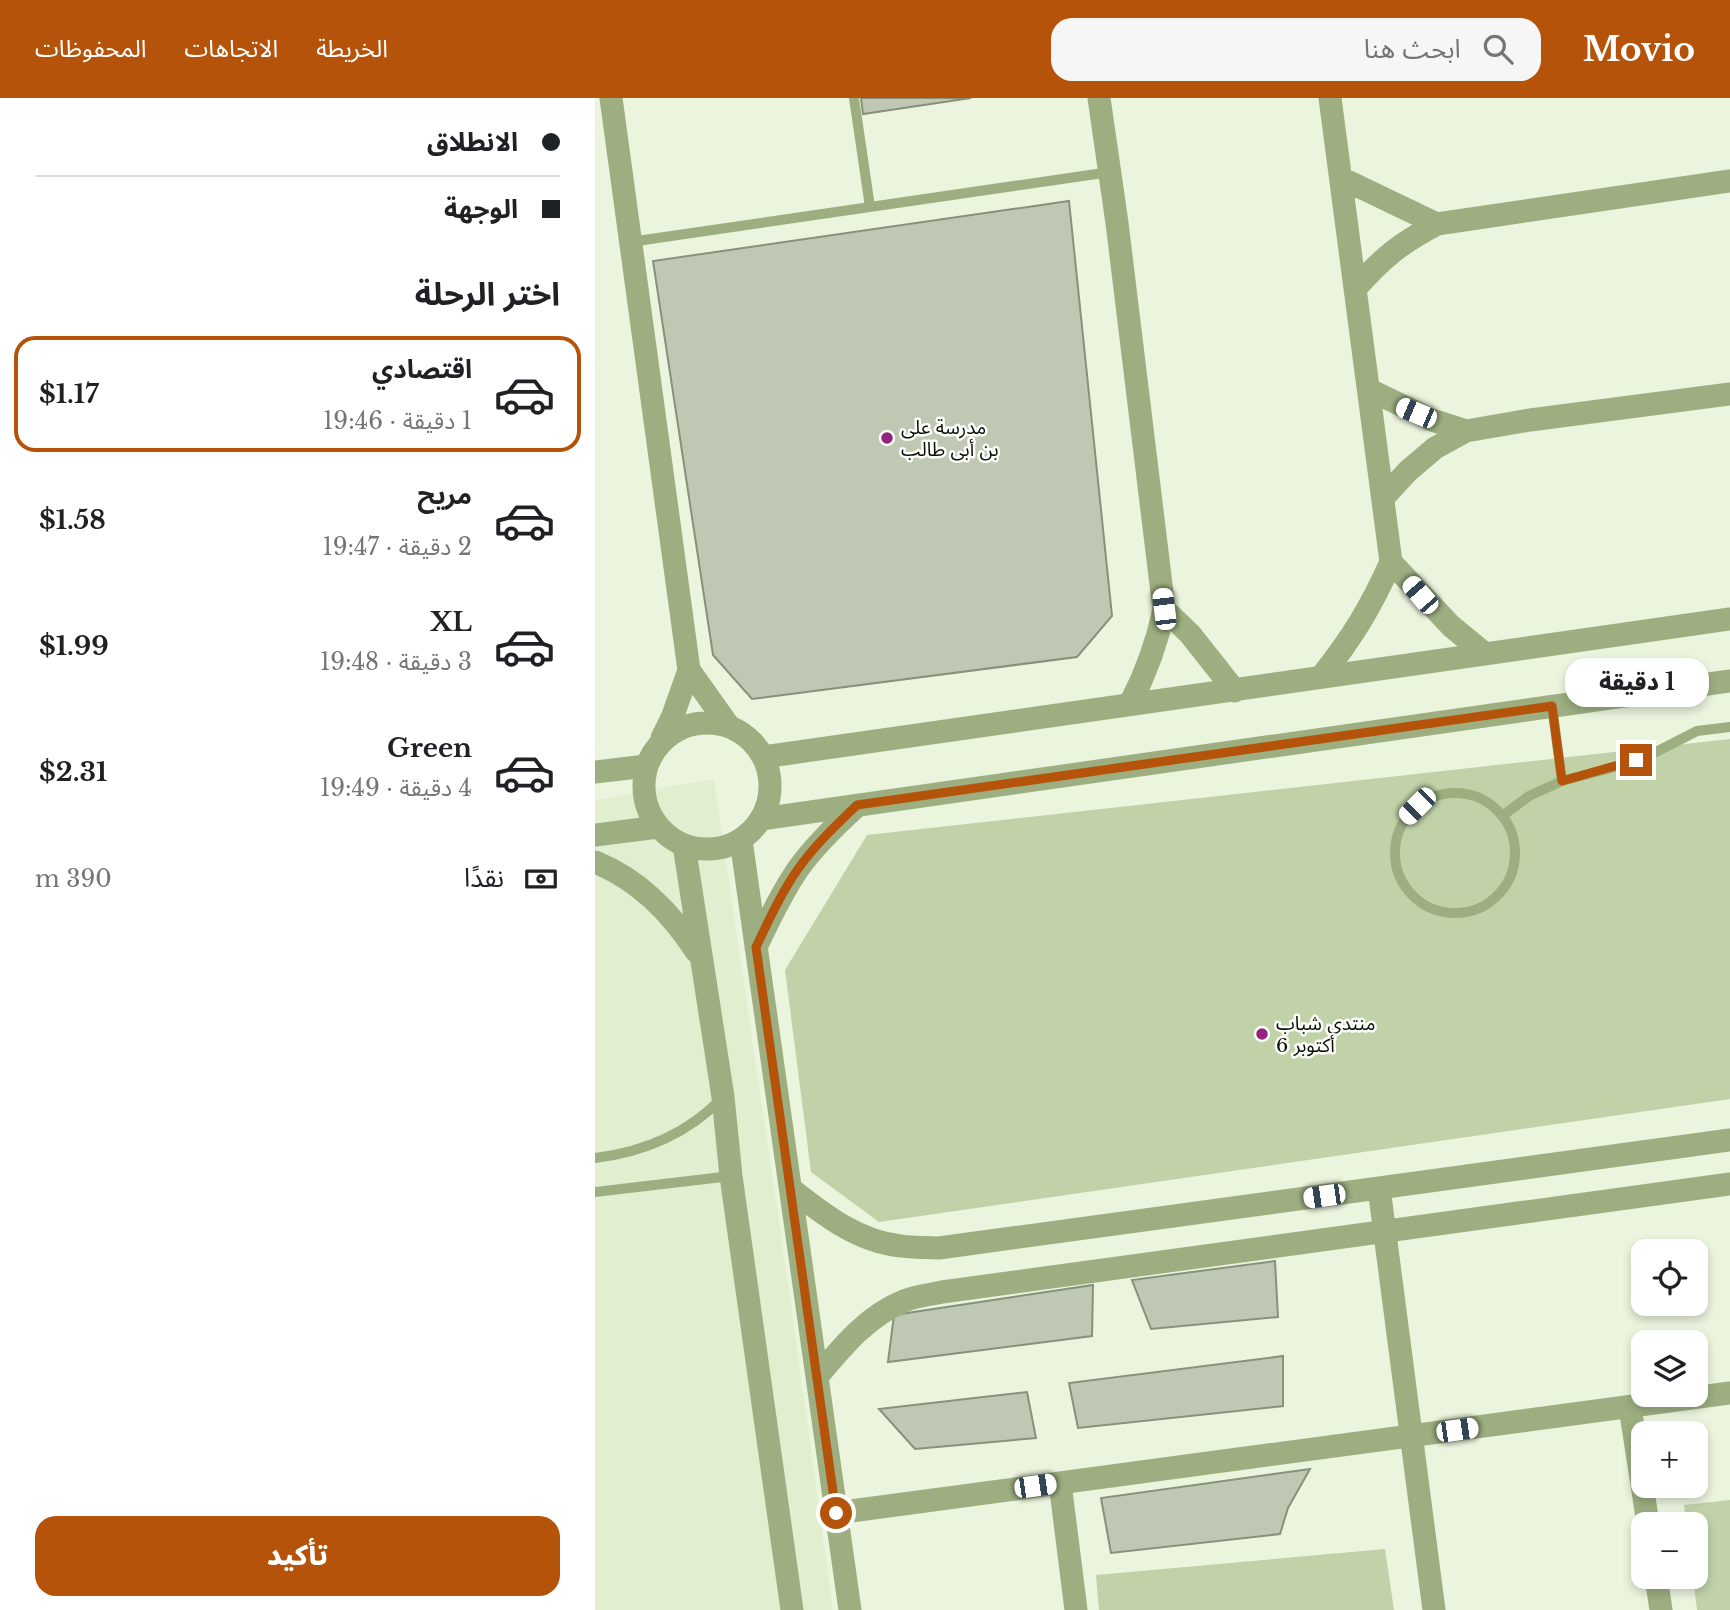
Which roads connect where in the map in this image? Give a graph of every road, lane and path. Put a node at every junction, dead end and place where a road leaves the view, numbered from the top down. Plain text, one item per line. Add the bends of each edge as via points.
1 (611, 98) edge
2 (854, 98) edge
3 (1099, 98) edge
4 (1330, 98) edge
5 (1110, 172) junction
6 (1341, 178) junction
7 (1730, 181) edge
8 (870, 207) junction
9 (1437, 224) junction
10 (630, 242) junction
11 (1356, 288) junction
12 (1370, 390) junction
13 (1730, 394) edge
14 (1466, 431) junction
15 (1384, 497) junction
16 (1391, 562) junction
17 (1164, 609) junction
18 (1730, 619) edge
19 (1485, 654) junction
20 (688, 670) junction
21 (1321, 677) junction
22 (1730, 681) edge
23 (1235, 691) junction
24 (1130, 704) junction
25 (1552, 706) junction
26 (728, 726) junction
27 (1730, 727) edge
28 (661, 741) junction
29 (763, 757) junction
30 (646, 766) junction
31 (595, 772) edge
32 (1562, 781) junction
33 (857, 805) junction
34 (1502, 816) junction
35 (761, 818) junction
36 (658, 827) junction
37 (595, 835) edge
38 (741, 840) junction
39 (684, 845) junction
40 (595, 862) edge
41 (756, 947) junction
42 (700, 956) junction
43 (723, 1097) junction
44 (1730, 1140) edge
45 (595, 1158) edge
46 (731, 1176) junction
47 (1730, 1184) edge
48 (1379, 1188) junction
49 (790, 1189) junction
50 (595, 1192) edge
51 (1384, 1232) junction
52 (817, 1377) junction
53 (1730, 1394) edge
54 (1630, 1407) junction
55 (1411, 1436) junction
56 (1060, 1483) junction
57 (1646, 1512) edge
58 (836, 1513) junction
59 (1658, 1589) edge
60 (792, 1610) edge
61 (849, 1610) edge
62 (1076, 1610) edge
63 (1434, 1610) edge
64 (1661, 1610) edge

1 - 10 street
2 - 8 lane
3 - 5 street
4 - 6 street
5 - 8 lane
5 - 17 street
6 - 9 street
6 - 11 street
7 - 9 street
8 - 10 lane
9 - 11 street via 1406,240
10 - 20 street
11 - 12 street
12 - 14 street
12 - 15 street
13 - 14 street
14 - 15 street via 1435,449
15 - 16 street
16 - 19 street
16 - 21 street via 1373,603
17 - 23 street
17 - 24 street via 1150,663
18 - 19 street
19 - 21 street
20 - 26 street
20 - 28 street
21 - 23 street
22 - 25 street
23 - 24 street
24 - 29 street
25 - 32 lane
25 - 33 street
26 - 28 street via 704,722 681,727
26 - 29 street via 748,738
27 - 32 lane via 1697,731 1632,762
28 - 30 street
29 - 35 street via 770,777 769,798
30 - 31 street
30 - 36 street via 643,788
32 - 34 lane via 1529,796
33 - 35 street
33 - 41 street via 798,869
34 - 34 lane via 1484,801 1462,793 1446,793 1417,806 1398,831 1395,846 1395,862 1407,891 1418,902 1448,913 1479,909 1492,900 1511,876 1515,860 1510,830
35 - 38 street
36 - 37 street
36 - 39 street
38 - 39 street via 720,848
38 - 41 street
39 - 42 street
40 - 42 street via 645,891 676,921
41 - 49 street
42 - 43 street
43 - 45 lane via 699,1120 671,1137 630,1153
43 - 46 street
44 - 48 street
46 - 50 lane
46 - 60 street
47 - 51 street
48 - 49 street via 939,1248 899,1246 860,1236
48 - 51 street
49 - 52 street
51 - 52 street via 905,1300 872,1318
51 - 55 street
52 - 58 street
53 - 54 street
54 - 55 street
54 - 57 street
55 - 56 street
55 - 63 street
56 - 58 street
56 - 62 street
58 - 61 street
59 - 64 street

